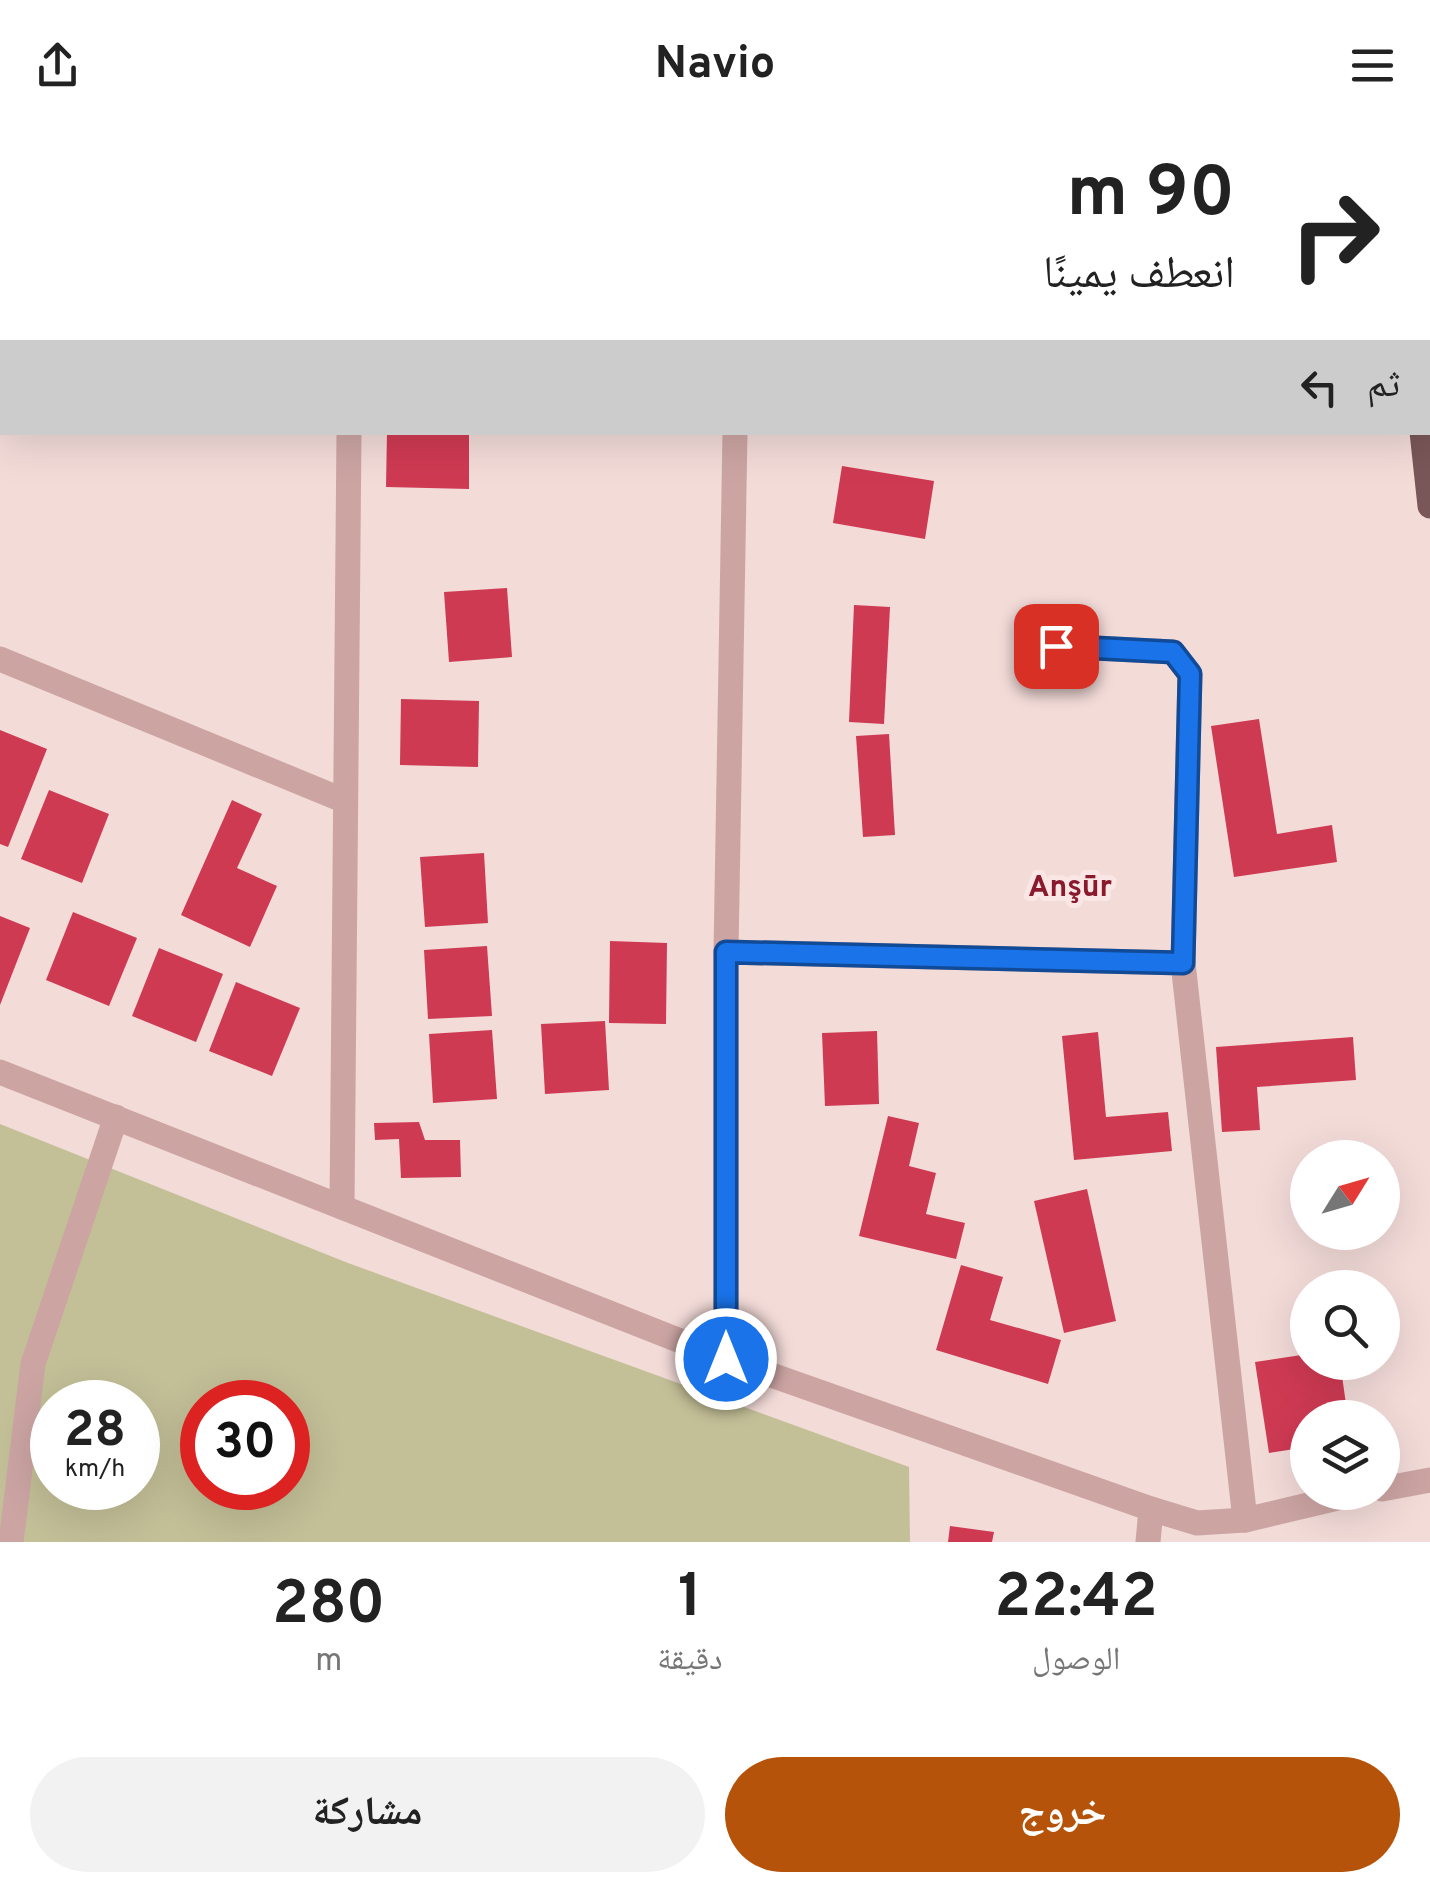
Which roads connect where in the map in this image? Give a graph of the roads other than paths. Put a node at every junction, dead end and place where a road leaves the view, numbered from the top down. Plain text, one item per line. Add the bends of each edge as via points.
1 (349, 435) edge
2 (735, 435) edge
3 (1422, 435) edge
4 (1430, 506) edge
5 (1056, 646) dead end
6 (0, 658) edge
7 (345, 801) junction
8 (726, 952) junction
9 (1183, 963) junction
10 (0, 1072) edge
11 (116, 1117) junction
12 (342, 1208) junction
13 (726, 1359) junction
14 (1430, 1480) edge
15 (1400, 1486) edge
16 (1151, 1509) junction
17 (1290, 1509) edge
18 (1245, 1520) junction
19 (12, 1542) edge
20 (1148, 1542) edge

1 - 7 street
2 - 8 street
3 - 4 main road
5 - 9 street via 1173,652 1190,674
6 - 7 street
7 - 12 street
8 - 9 street
8 - 13 street
9 - 18 street
10 - 11 street
11 - 12 street
11 - 19 street via 33,1364
12 - 13 street
13 - 16 street
14 - 15 street
16 - 18 street via 1197,1522
16 - 20 street
17 - 18 street

